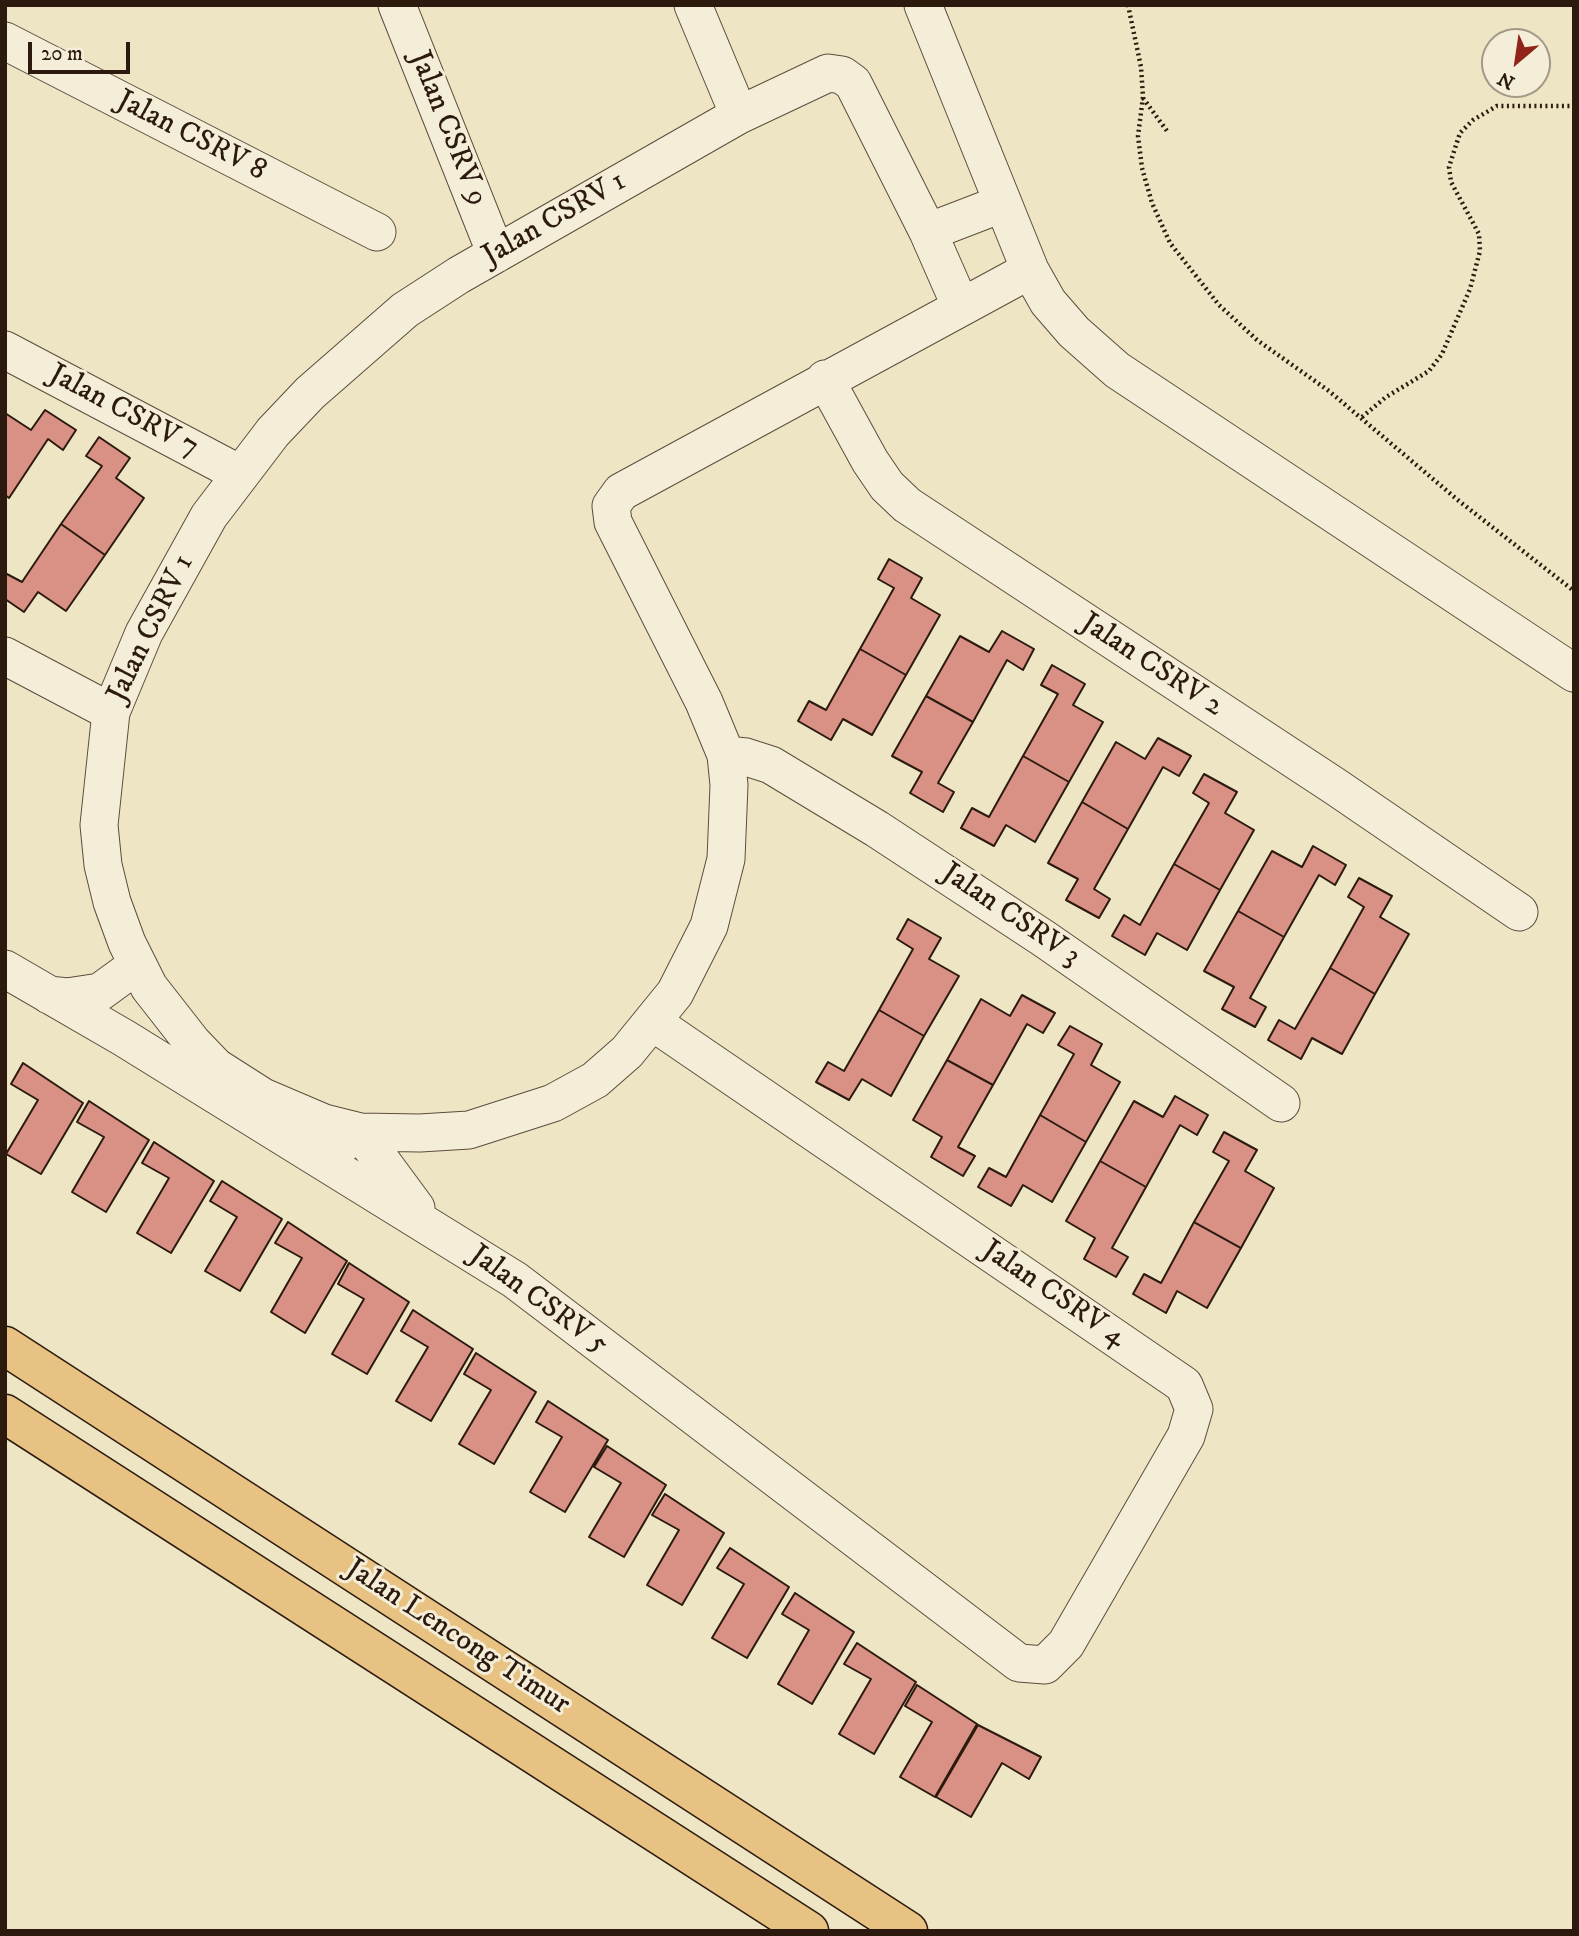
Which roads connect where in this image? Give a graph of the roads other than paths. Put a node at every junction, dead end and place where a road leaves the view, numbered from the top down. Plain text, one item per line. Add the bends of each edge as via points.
1 (397, 5) edge
2 (693, 5) edge
3 (923, 5) edge
4 (5, 41) edge
5 (739, 115) junction
6 (1002, 204) junction
7 (377, 232) dead end
8 (928, 232) junction
9 (496, 254) junction
10 (1030, 270) junction
11 (961, 307) junction
12 (5, 350) edge
13 (825, 379) junction
14 (240, 474) junction
15 (5, 656) edge
16 (1574, 673) edge
17 (111, 712) junction
18 (726, 755) junction
19 (1519, 912) dead end
20 (137, 965) junction
21 (5, 969) edge
22 (49, 995) junction
23 (654, 1023) junction
24 (1281, 1102) dead end
25 (360, 1132) junction
26 (308, 1152) junction
27 (438, 1232) junction
28 (5, 1346) edge
29 (5, 1414) edge
30 (1045, 1665) joint
31 (809, 1931) edge
32 (908, 1931) edge

1 - 9 street, Jalan CSRV 9
2 - 5 street
3 - 6 street
4 - 7 street, Jalan CSRV 8
5 - 8 street, Jalan CSRV 1 via 828,73 842,75 853,83
5 - 9 street, Jalan CSRV 1
6 - 8 street
6 - 10 street
8 - 11 street, Jalan CSRV 1
9 - 14 street, Jalan CSRV 1 via 405,310 355,352 273,432
10 - 11 street, Jalan CSRV 1
10 - 16 street via 1062,319 1109,364
11 - 13 street, Jalan CSRV 1
12 - 14 street, Jalan CSRV 7
13 - 18 street, Jalan CSRV 1 via 621,492 611,506 613,522
13 - 19 street, Jalan CSRV 2 via 870,461 908,505
14 - 17 street, Jalan CSRV 1 via 171,580
15 - 17 street
17 - 20 street, Jalan CSRV 1 via 99,825 103,865
18 - 23 street, Jalan CSRV 1 via 730,817 719,892 694,958
18 - 24 street, Jalan CSRV 3 via 771,765 877,829
20 - 22 street via 100,992
20 - 25 street, Jalan CSRV 1 via 168,1013 216,1067 295,1113
21 - 22 street, Jalan CSRV 5
22 - 26 street, Jalan CSRV 5
23 - 25 street, Jalan CSRV 1 via 595,1080 519,1116 469,1130
23 - 30 street, Jalan CSRV 4 via 1184,1385 1194,1409 1186,1436 1066,1644
25 - 26 street via 340,1146
25 - 27 street via 382,1166
26 - 27 street, Jalan CSRV 5
27 - 30 street, Jalan CSRV 5 via 515,1280 1019,1663
28 - 32 highway, Jalan Lencong Timur
29 - 31 highway, Jalan Lencong Timur

